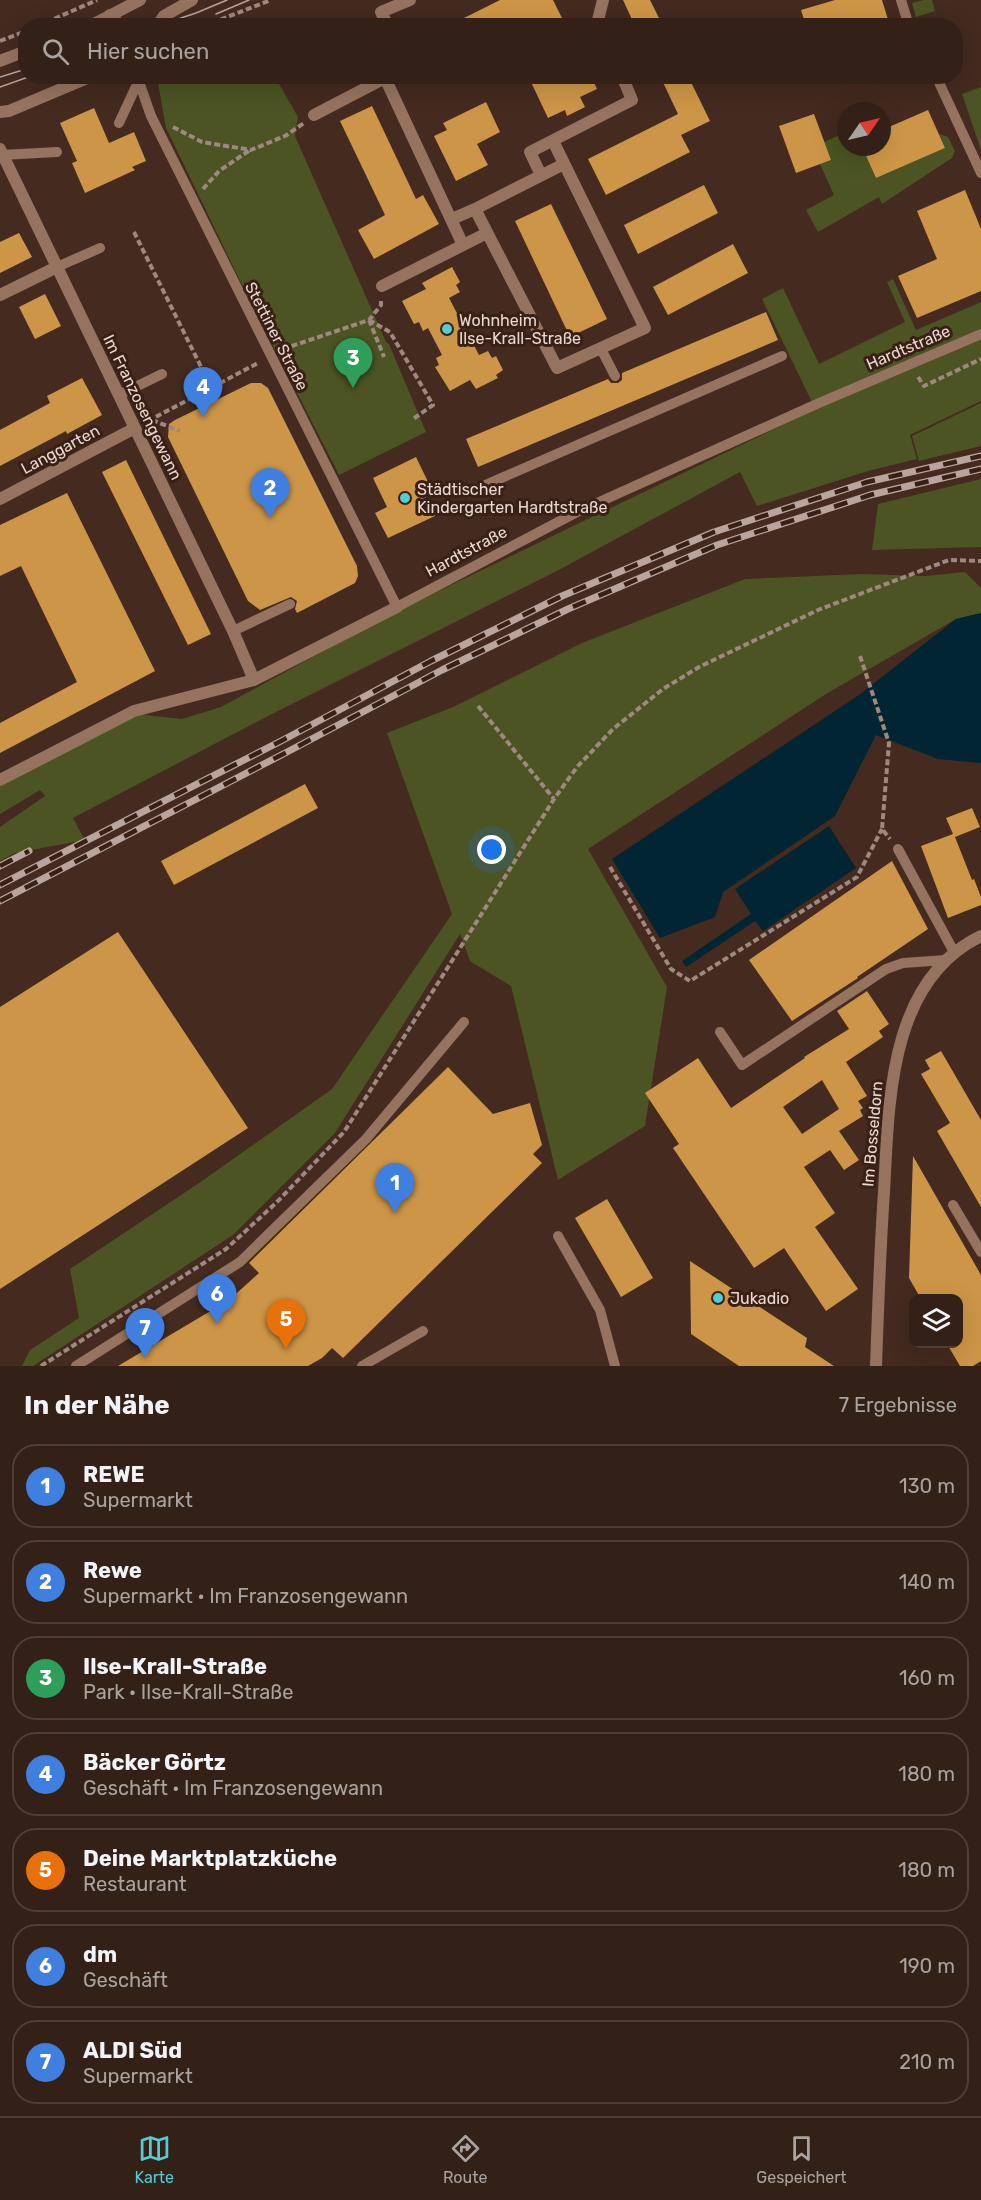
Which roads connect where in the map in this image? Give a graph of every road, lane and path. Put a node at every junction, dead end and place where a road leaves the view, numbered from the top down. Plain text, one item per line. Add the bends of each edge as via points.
1 (97, 0) edge
2 (140, 0) edge
3 (192, 0) edge
4 (271, 0) edge
5 (410, 0) edge
6 (603, 0) edge
7 (901, 0) edge
8 (110, 15) junction
9 (56, 18) edge
10 (104, 18) edge
11 (113, 18) edge
12 (163, 18) edge
13 (225, 18) edge
14 (384, 18) edge
15 (598, 18) edge
16 (907, 18) edge
17 (18, 34) edge
18 (0, 41) edge
19 (18, 54) edge
20 (0, 61) edge
21 (73, 84) edge
22 (136, 84) edge
23 (140, 84) edge
24 (374, 84) edge
25 (390, 84) edge
26 (625, 84) edge
27 (940, 84) edge
28 (0, 112) edge
29 (314, 115) joint
30 (151, 116) junction
31 (119, 123) dead end
32 (554, 141) junction
33 (251, 150) junction
34 (1, 152) edge
35 (57, 152) dead end
36 (564, 164) junction
37 (981, 173) edge
38 (541, 175) junction
39 (193, 200) junction
40 (475, 209) junction
41 (452, 219) junction
42 (134, 232) dead end
43 (487, 233) junction
44 (463, 245) junction
45 (100, 248) dead end
46 (57, 267) junction
47 (382, 286) joint
48 (0, 295) edge
49 (369, 320) junction
50 (981, 334) edge
51 (601, 349) junction
52 (270, 356) junction
53 (782, 356) dead end
54 (384, 357) dead end
55 (981, 359) edge
56 (909, 364) junction
57 (162, 374) dead end
58 (615, 376) dead end
59 (211, 387) junction
60 (119, 395) junction
61 (218, 399) dead end
62 (413, 418) dead end
63 (151, 419) junction
64 (135, 428) junction
65 (180, 431) dead end
66 (467, 493) dead end
67 (0, 499) edge
68 (981, 561) edge
69 (290, 604) dead end
70 (397, 607) junction
71 (233, 631) junction
72 (860, 656) dead end
73 (254, 680) junction
74 (478, 706) dead end
75 (0, 780) edge
76 (554, 799) junction
77 (882, 829) junction
78 (898, 849) joint
79 (610, 867) dead end
80 (981, 936) edge
81 (950, 956) junction
82 (464, 1022) dead end
83 (720, 1032) dead end
84 (953, 1205) dead end
85 (558, 1236) dead end
86 (981, 1252) edge
87 (423, 1331) dead end
88 (40, 1366) edge
89 (76, 1366) edge
90 (362, 1366) edge
91 (615, 1366) edge
92 (876, 1366) edge

1 - 9 path
2 - 8 street
3 - 12 street
4 - 13 path
5 - 14 street via 381,12
6 - 15 street
7 - 16 lane
8 - 10 street
8 - 11 street
17 - 18 path
19 - 20 street
21 - 28 street
22 - 31 lane
23 - 30 lane, Stettiner Straße
24 - 29 street
25 - 41 street
26 - 32 street via 632,100
27 - 37 lane
29 - 33 path via 285,136
30 - 33 path via 202,142
30 - 39 lane, Stettiner Straße
32 - 36 street
32 - 38 street via 530,152
33 - 39 path via 219,171
34 - 35 lane
34 - 46 street, Im Franzosengewann
36 - 38 street
36 - 51 street via 645,328
38 - 40 street
39 - 52 lane, Stettiner Straße
40 - 41 street
40 - 43 street
41 - 44 street
42 - 59 path
43 - 44 street
43 - 51 street via 557,368
44 - 47 street
45 - 46 lane
46 - 48 street
46 - 60 street, Im Franzosengewann
47 - 49 path via 381,305
49 - 52 path
49 - 54 path
49 - 62 path via 390,332 433,405
50 - 56 lane, Hardtstraße
51 - 58 lane
52 - 59 path
52 - 70 lane, Stettiner Straße
53 - 66 lane via 632,415
55 - 56 path via 924,386
56 - 70 lane, Hardtstraße via 577,512
57 - 60 lane
59 - 61 path
59 - 63 path
60 - 64 street, Im Franzosengewann
63 - 64 path
63 - 65 path
64 - 67 street, Langgarten
64 - 71 street, Im Franzosengewann
68 - 76 path via 949,560 818,610 699,667 663,689 613,729 577,767
69 - 71 lane
70 - 73 street, Hardtstraße
71 - 73 street, Im Franzosengewann
72 - 77 path via 889,743
73 - 75 street, Hardtstraße via 134,711
74 - 76 path
76 - 88 path via 344,1132 226,1248
77 - 78 path
77 - 79 path via 857,877 690,981 671,969
78 - 81 lane
80 - 81 street, Im Bosseldorn
81 - 83 lane via 886,969 742,1065
81 - 92 street, Im Bosseldorn via 930,977 912,1011 892,1082
82 - 89 lane via 366,1139 240,1262
84 - 86 lane
85 - 91 lane via 600,1310
87 - 90 lane

